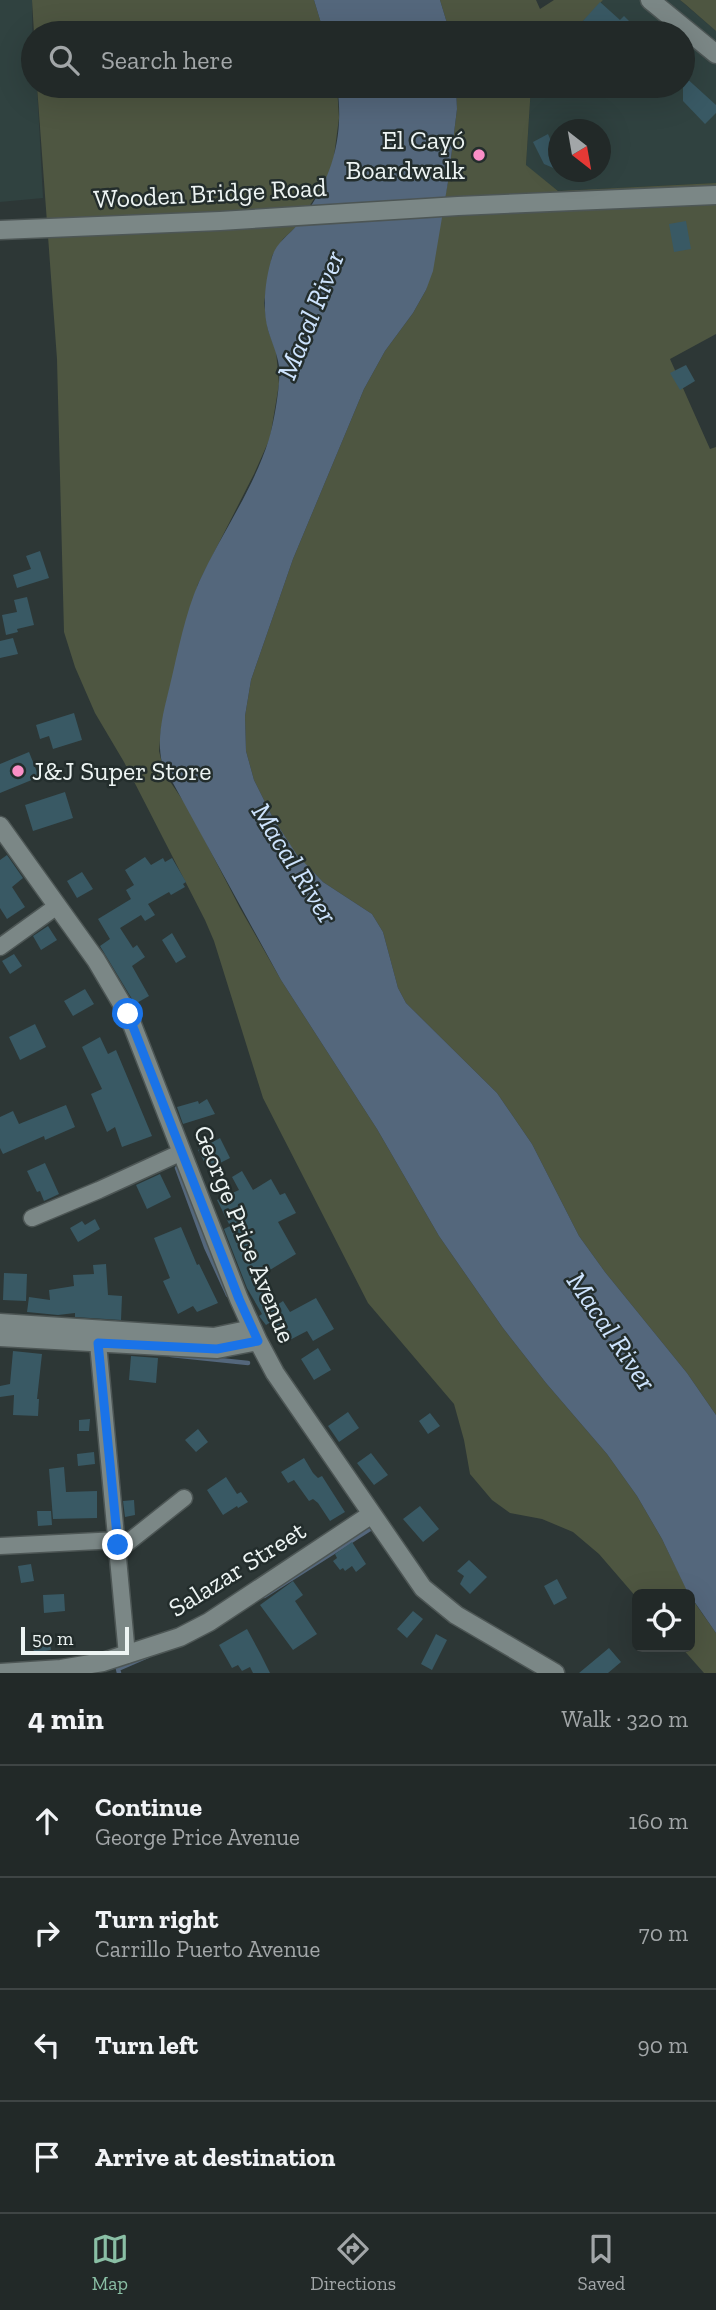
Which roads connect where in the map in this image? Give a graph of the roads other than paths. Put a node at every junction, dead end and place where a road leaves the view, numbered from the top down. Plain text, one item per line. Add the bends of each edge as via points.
1 (657, 2) edge
2 (679, 21) edge
3 (695, 35) edge
4 (716, 54) edge
5 (716, 195) edge
6 (0, 230) edge
7 (0, 826) edge
8 (57, 906) junction
9 (0, 947) edge
10 (182, 1152) junction
11 (32, 1218) dead end
12 (0, 1324) edge
13 (255, 1335) junction
14 (0, 1336) edge
15 (98, 1343) junction
16 (184, 1498) dead end
17 (372, 1514) junction
18 (118, 1543) junction
19 (0, 1546) edge
20 (127, 1655) junction
21 (104, 1668) edge
22 (0, 1673) edge
23 (555, 1673) edge

1 - 2 main road
3 - 4 main road
5 - 6 main road, Wooden Bridge Road
7 - 8 main road, George Price Avenue
8 - 9 street
8 - 10 main road, George Price Avenue via 128,1014
10 - 11 street
10 - 13 main road, George Price Avenue
12 - 13 main road via 214,1338
13 - 15 main road via 217,1349
13 - 17 main road, George Price Avenue via 275,1373
14 - 15 main road
15 - 18 street
16 - 18 street via 125,1544
17 - 20 main road, Salazar Street via 209,1622
17 - 23 main road, George Price Avenue via 439,1603
18 - 19 street
18 - 20 street
20 - 21 main road, Salazar Street
21 - 22 main road, Salazar Street

